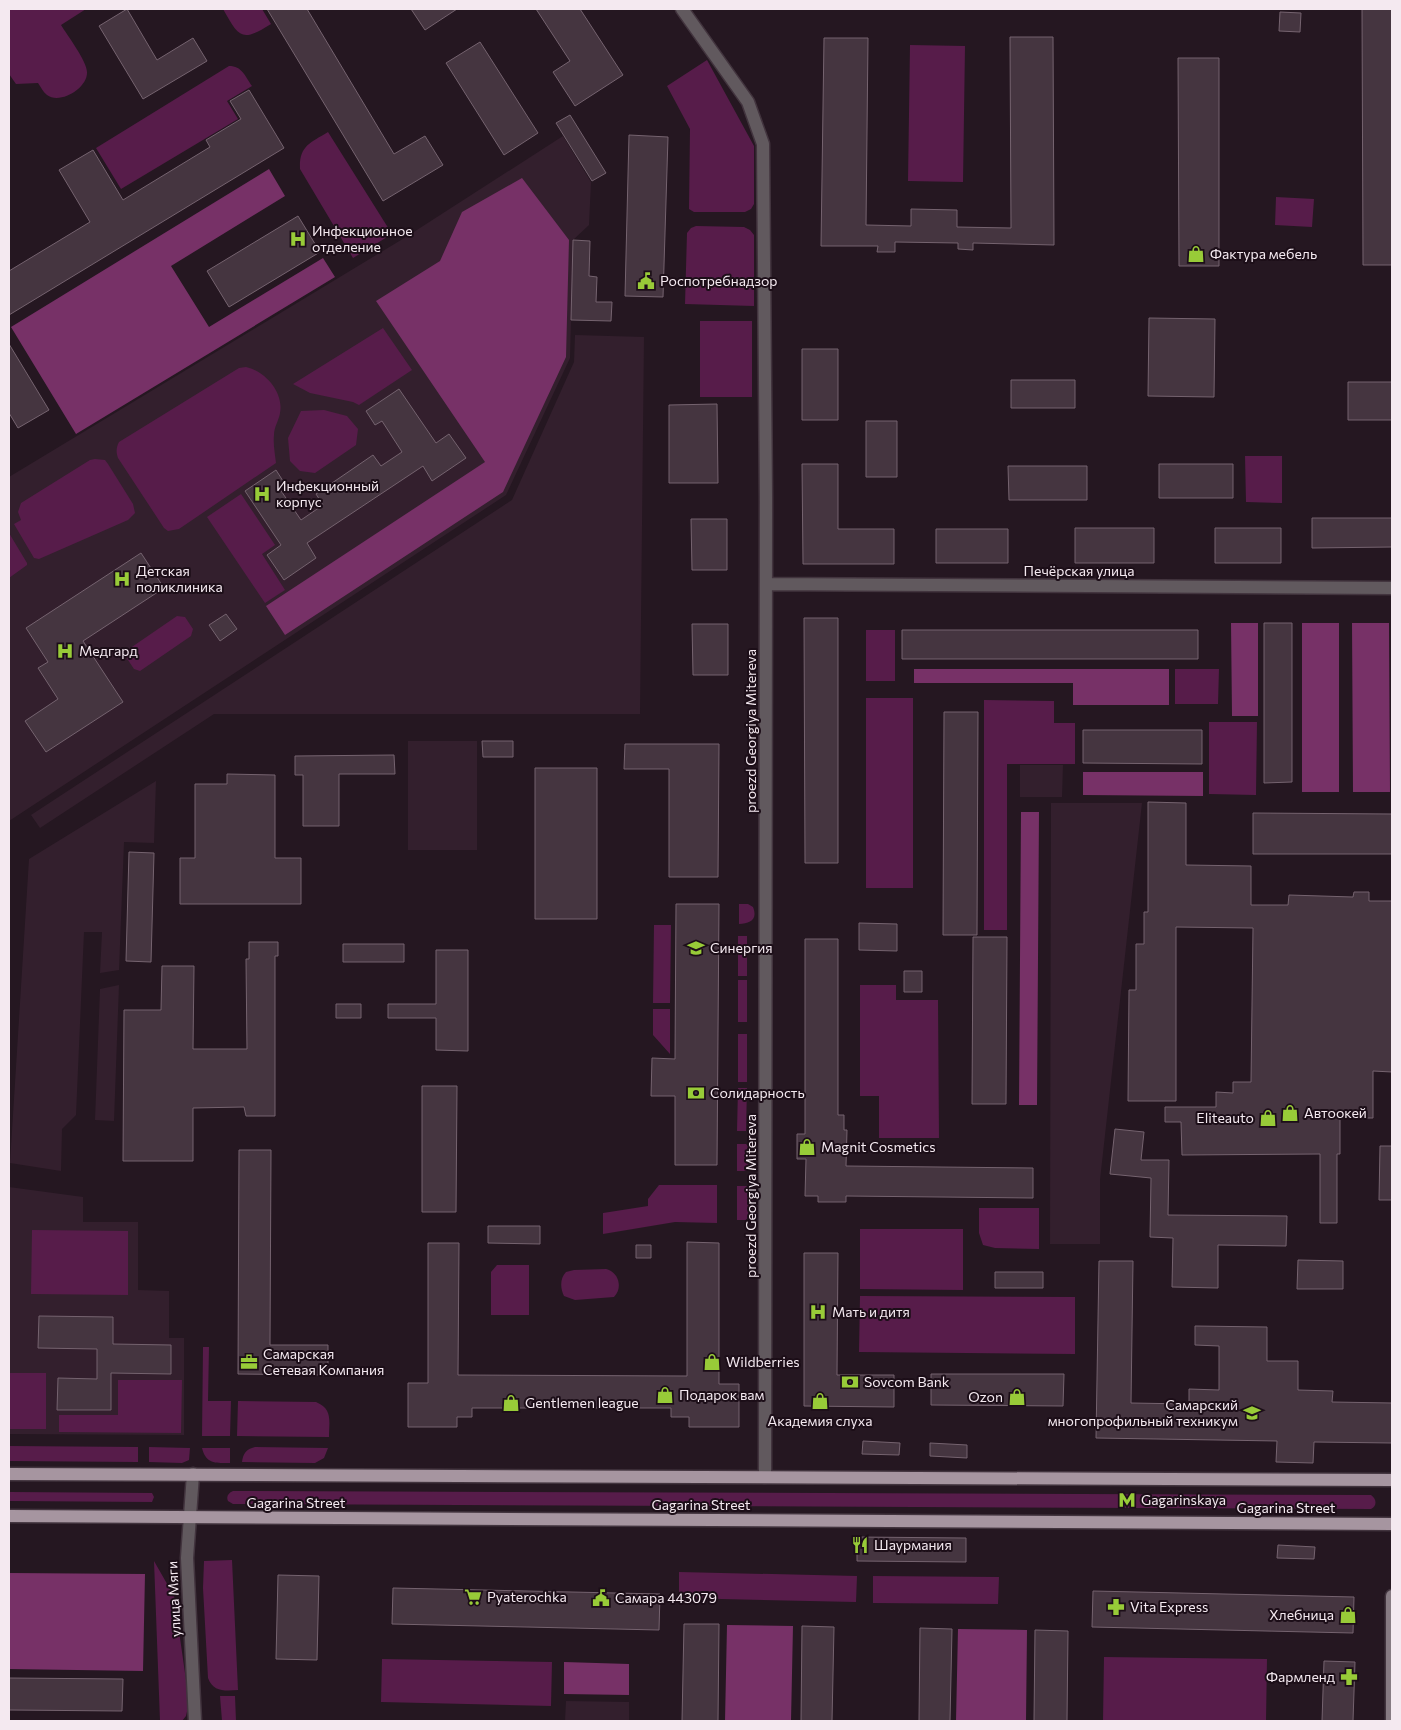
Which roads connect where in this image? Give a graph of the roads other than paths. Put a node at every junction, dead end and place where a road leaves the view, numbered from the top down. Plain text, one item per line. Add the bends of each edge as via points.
1 (682, 9) edge
2 (766, 584) junction
3 (1392, 588) edge
4 (9, 1474) edge
5 (193, 1474) junction
6 (766, 1477) junction
7 (1392, 1480) edge
8 (9, 1516) edge
9 (189, 1517) junction
10 (1392, 1524) edge
11 (1392, 1596) edge
12 (195, 1721) edge
13 (1392, 1721) edge

1 - 2 street, proezd Georgiya Mitereva via 748,102 763,144
2 - 3 street, Печёрская улица
2 - 6 street, proezd Georgiya Mitereva
4 - 5 main road, Gagarina Street
5 - 6 main road, Gagarina Street
5 - 9 street, улица Мяги
6 - 7 main road, Gagarina Street
8 - 9 main road, Gagarina Street
9 - 10 main road, Gagarina Street
9 - 12 street, улица Мяги via 186,1558
11 - 13 main road

